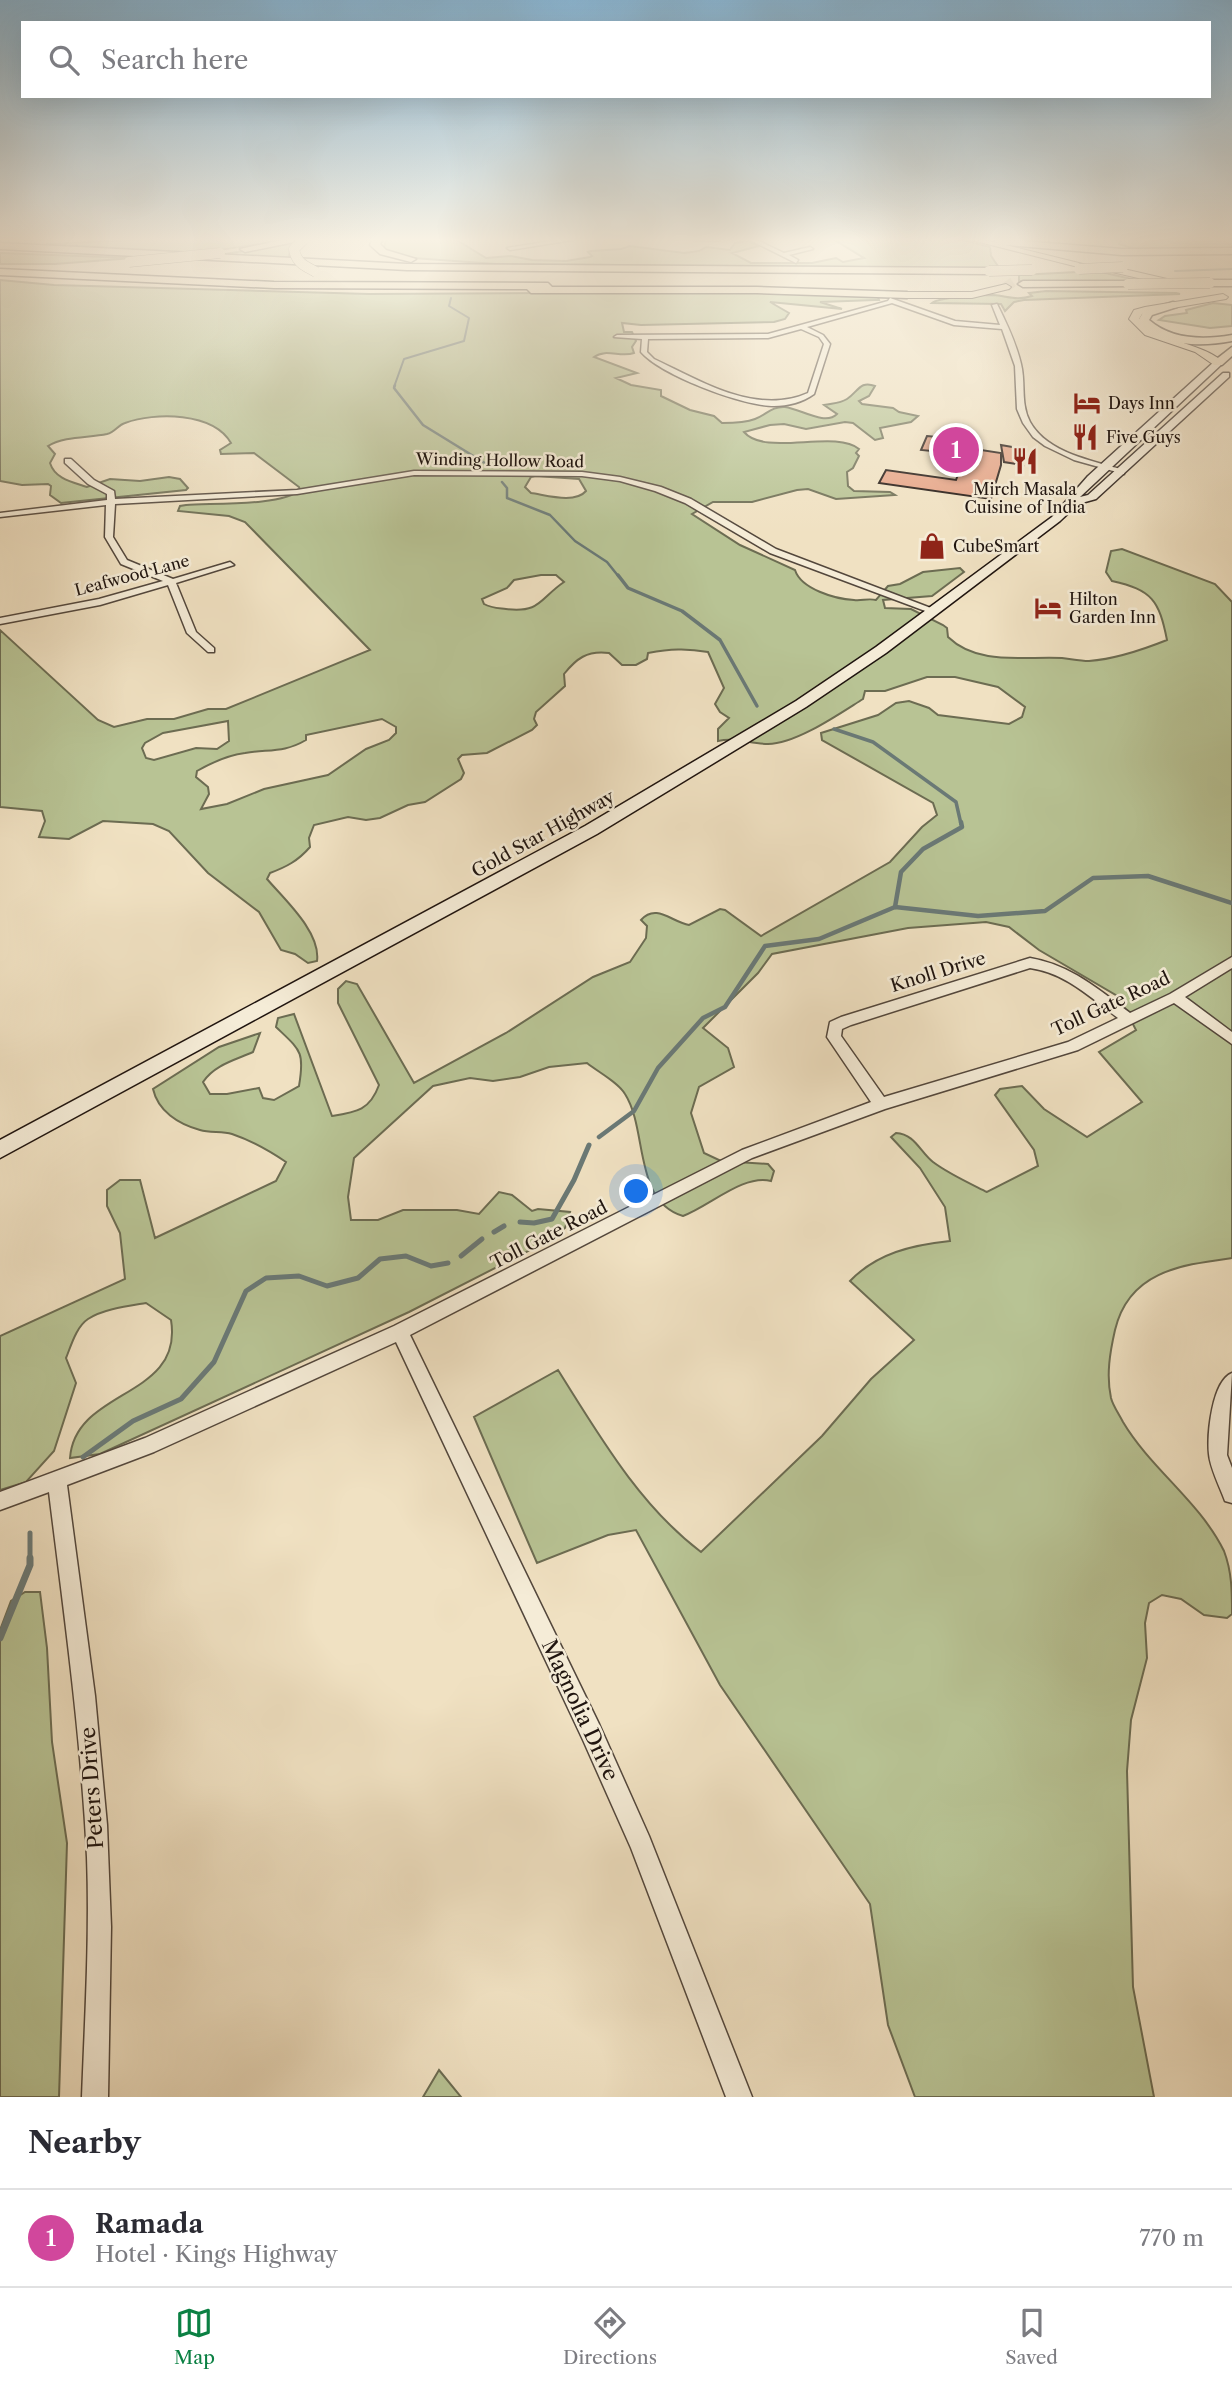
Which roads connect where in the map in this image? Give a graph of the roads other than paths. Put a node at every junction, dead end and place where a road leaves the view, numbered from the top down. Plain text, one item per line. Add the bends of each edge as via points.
1 (617, 337) dead end
2 (645, 337) junction
3 (758, 337) edge
4 (822, 337) edge
5 (1008, 337) edge
6 (1163, 337) edge
7 (1178, 337) edge
8 (1232, 338) edge
9 (1232, 350) edge
10 (1218, 363) junction
11 (1230, 373) edge
12 (68, 461) dead end
13 (1104, 467) junction
14 (1121, 472) junction
15 (111, 502) junction
16 (1074, 502) junction
17 (0, 515) edge
18 (230, 565) dead end
19 (171, 581) junction
20 (931, 610) junction
21 (0, 621) edge
22 (211, 650) dead end
23 (1232, 962) edge
24 (1175, 997) junction
25 (1130, 1020) junction
26 (1232, 1039) edge
27 (881, 1104) junction
28 (0, 1150) edge
29 (400, 1332) junction
30 (1232, 1381) edge
31 (57, 1481) junction
32 (1232, 1494) edge
33 (0, 1501) edge
34 (95, 2097) edge
35 (739, 2097) edge

1 - 2 street
2 - 3 street
2 - 4 street via 644,352 652,360 743,400 784,403 811,394 827,344
5 - 13 street via 1018,366 1021,412 1033,431 1053,448
6 - 10 highway via 1202,350
7 - 8 highway
9 - 10 highway
10 - 13 main road, Gold Star Highway
11 - 14 main road, Gold Star Highway
12 - 15 street via 111,493
13 - 14 street
13 - 16 main road, Gold Star Highway via 1074,496
14 - 16 main road, Gold Star Highway via 1092,497
15 - 17 street, Winding Hollow Road
15 - 19 street via 109,537 124,562
15 - 20 street, Winding Hollow Road via 297,492 436,471 620,479 688,501 773,551
16 - 20 main road, Gold Star Highway
18 - 19 street, Leafwood Lane
19 - 21 street, Leafwood Lane via 100,603
19 - 22 street via 192,632
20 - 28 main road, Gold Star Highway via 801,704 610,819
23 - 24 street, Toll Gate Road
24 - 25 street, Toll Gate Road
24 - 26 street
25 - 27 street, Toll Gate Road via 1073,1046
25 - 27 street, Knoll Drive via 1061,970 1031,963 835,1026 834,1037
27 - 29 street, Toll Gate Road via 747,1154
29 - 31 street, Toll Gate Road via 205,1421
29 - 35 street, Magnolia Drive via 636,1832
30 - 32 street via 1223,1395 1218,1455
31 - 33 street, Toll Gate Road
31 - 34 street, Peters Drive via 97,1829

